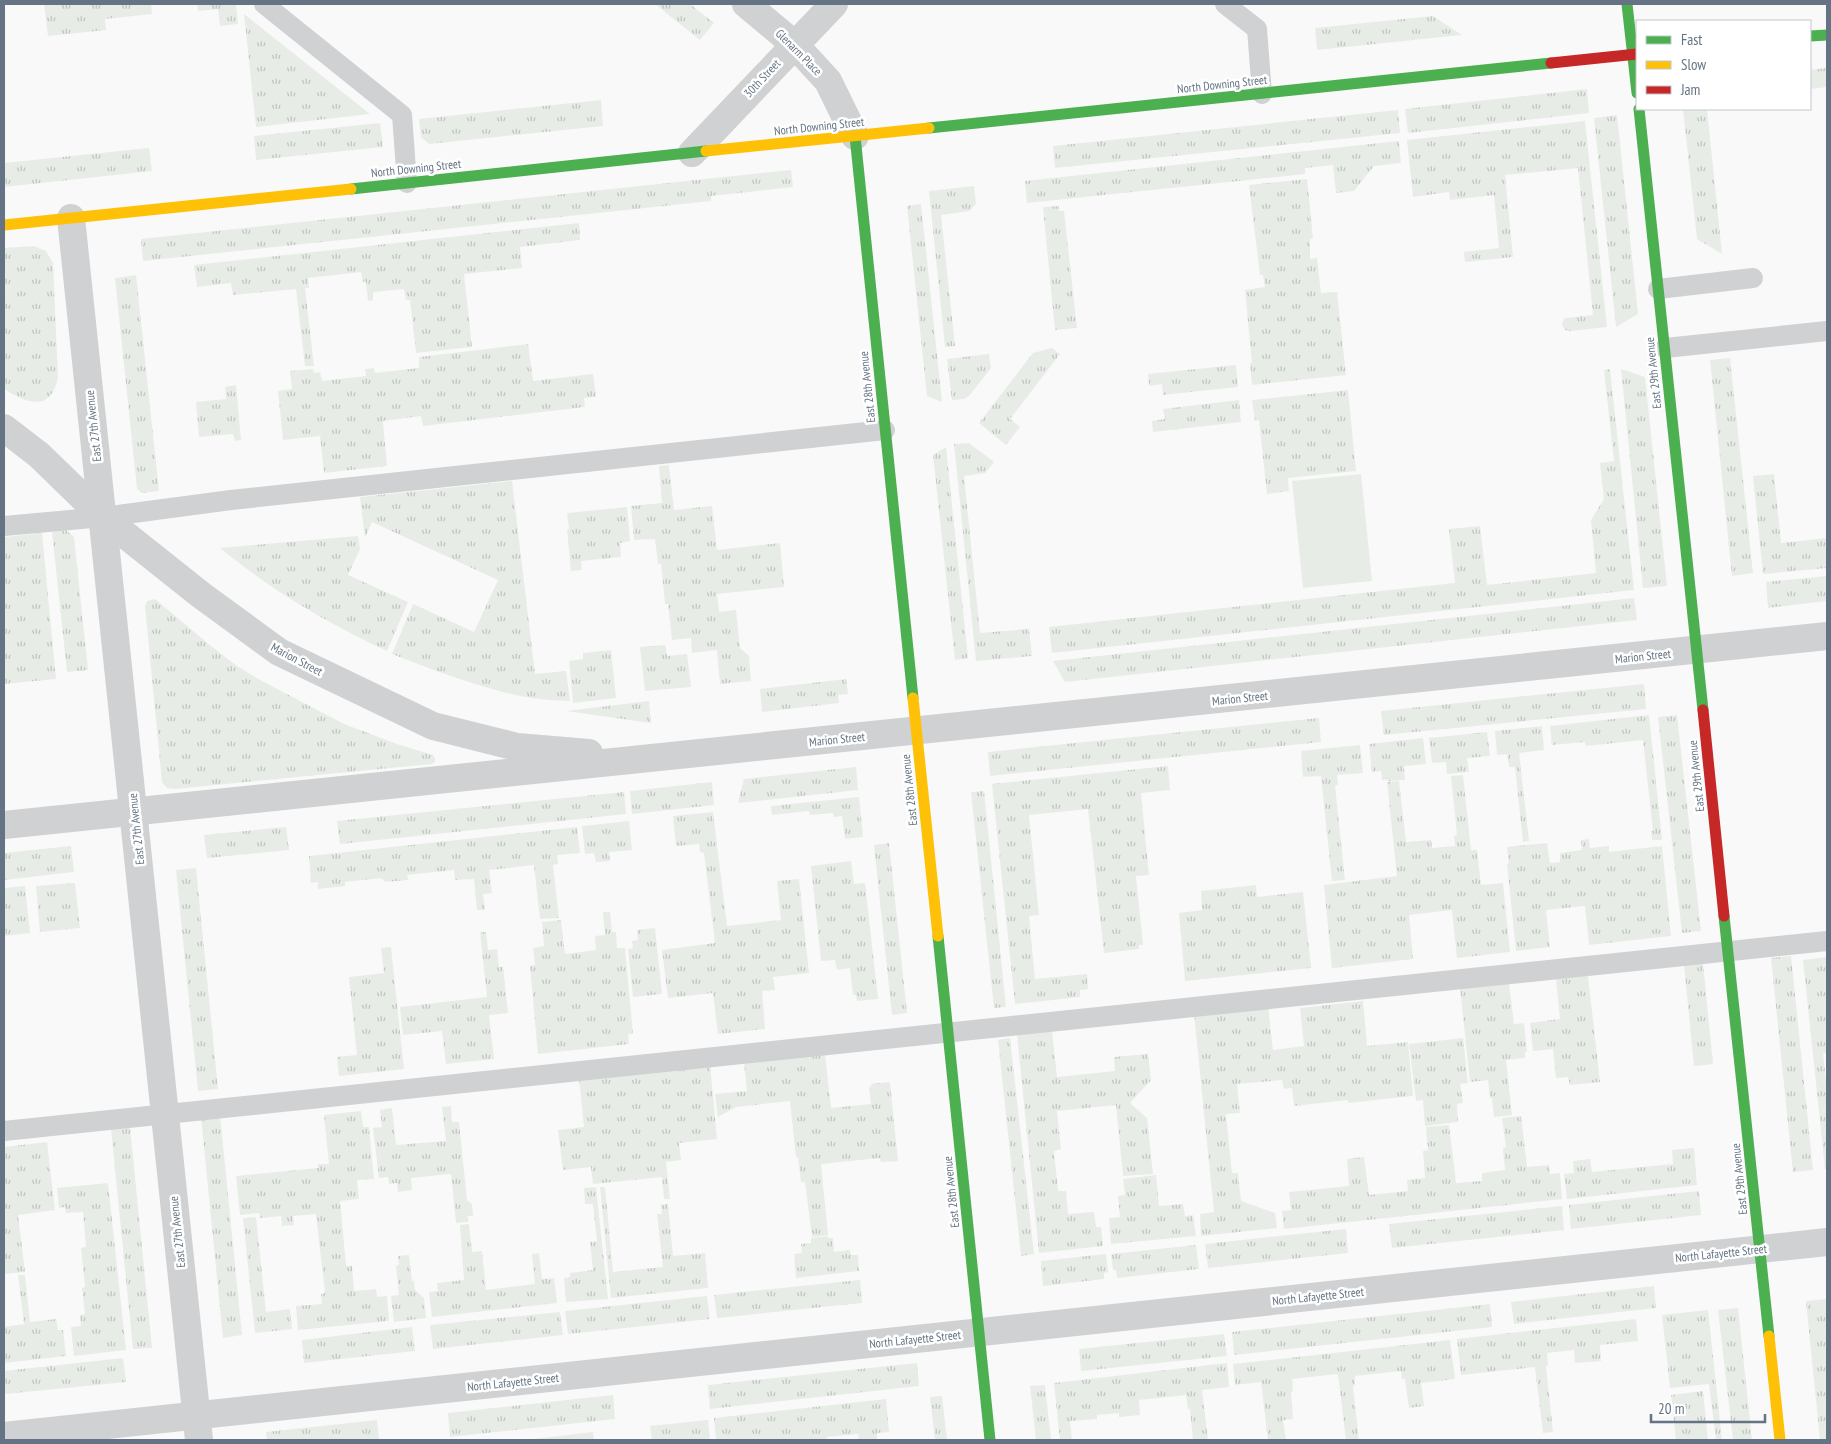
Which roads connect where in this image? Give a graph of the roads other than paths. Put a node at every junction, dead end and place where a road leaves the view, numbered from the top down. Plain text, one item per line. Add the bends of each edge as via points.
1 (264, 4) edge
2 (746, 4) edge
3 (834, 4) edge
4 (1225, 4) edge
5 (1627, 4) edge
6 (1827, 35) edge
7 (1811, 36) edge
8 (794, 44) junction
9 (1635, 55) edge
10 (1636, 74) edge
11 (1262, 94) junction
12 (1639, 110) edge
13 (854, 136) junction
14 (692, 153) junction
15 (407, 183) junction
16 (71, 218) junction
17 (4, 225) edge
18 (1753, 278) dead end
19 (1658, 289) junction
20 (1827, 331) edge
21 (1665, 348) junction
22 (4, 428) edge
23 (885, 430) junction
24 (103, 517) junction
25 (4, 526) edge
26 (1827, 636) edge
27 (1696, 650) junction
28 (916, 732) junction
29 (653, 759) junction
30 (134, 812) junction
31 (4, 826) edge
32 (1827, 940) edge
33 (1728, 951) junction
34 (948, 1032) junction
35 (165, 1114) junction
36 (4, 1131) edge
37 (1827, 1242) edge
38 (1760, 1249) junction
39 (979, 1332) junction
40 (198, 1428) edge
41 (4, 1436) edge
42 (990, 1440) edge
43 (1780, 1440) edge

1 - 15 lane via 402,115
2 - 8 street, Glenarm Place
3 - 8 street, 30th Street
4 - 11 lane via 1257,29
5 - 9 street
6 - 7 street
8 - 13 street, Glenarm Place via 828,81
8 - 14 street, 30th Street
9 - 10 street
9 - 11 street, North Downing Street
11 - 13 street, North Downing Street
12 - 19 street, East 29th Avenue
13 - 14 street, North Downing Street
13 - 23 street, East 28th Avenue
14 - 15 street, North Downing Street
15 - 16 street, North Downing Street
16 - 17 street, North Downing Street
16 - 24 street, East 27th Avenue
18 - 19 lane
19 - 21 street, East 29th Avenue
20 - 21 lane
21 - 27 street, East 29th Avenue
22 - 24 street, Marion Street via 39,455
23 - 24 lane via 240,499
23 - 28 street, East 28th Avenue
24 - 25 lane
24 - 29 street, Marion Street via 200,595 279,652 433,726 517,746
24 - 30 street, East 27th Avenue
26 - 27 street, Marion Street
27 - 28 street, Marion Street
27 - 33 street, East 29th Avenue
28 - 29 street, Marion Street
28 - 34 street, East 28th Avenue
29 - 30 street, Marion Street
30 - 31 street, Marion Street
30 - 35 street, East 27th Avenue
32 - 33 lane
33 - 34 lane
33 - 38 street, East 29th Avenue
34 - 35 lane
34 - 39 street, East 28th Avenue
35 - 36 lane
35 - 40 street, East 27th Avenue
37 - 38 street, North Lafayette Street
38 - 39 street, North Lafayette Street
38 - 43 street, East 29th Avenue
39 - 40 street, North Lafayette Street
39 - 42 street, East 28th Avenue
40 - 41 street, North Lafayette Street

